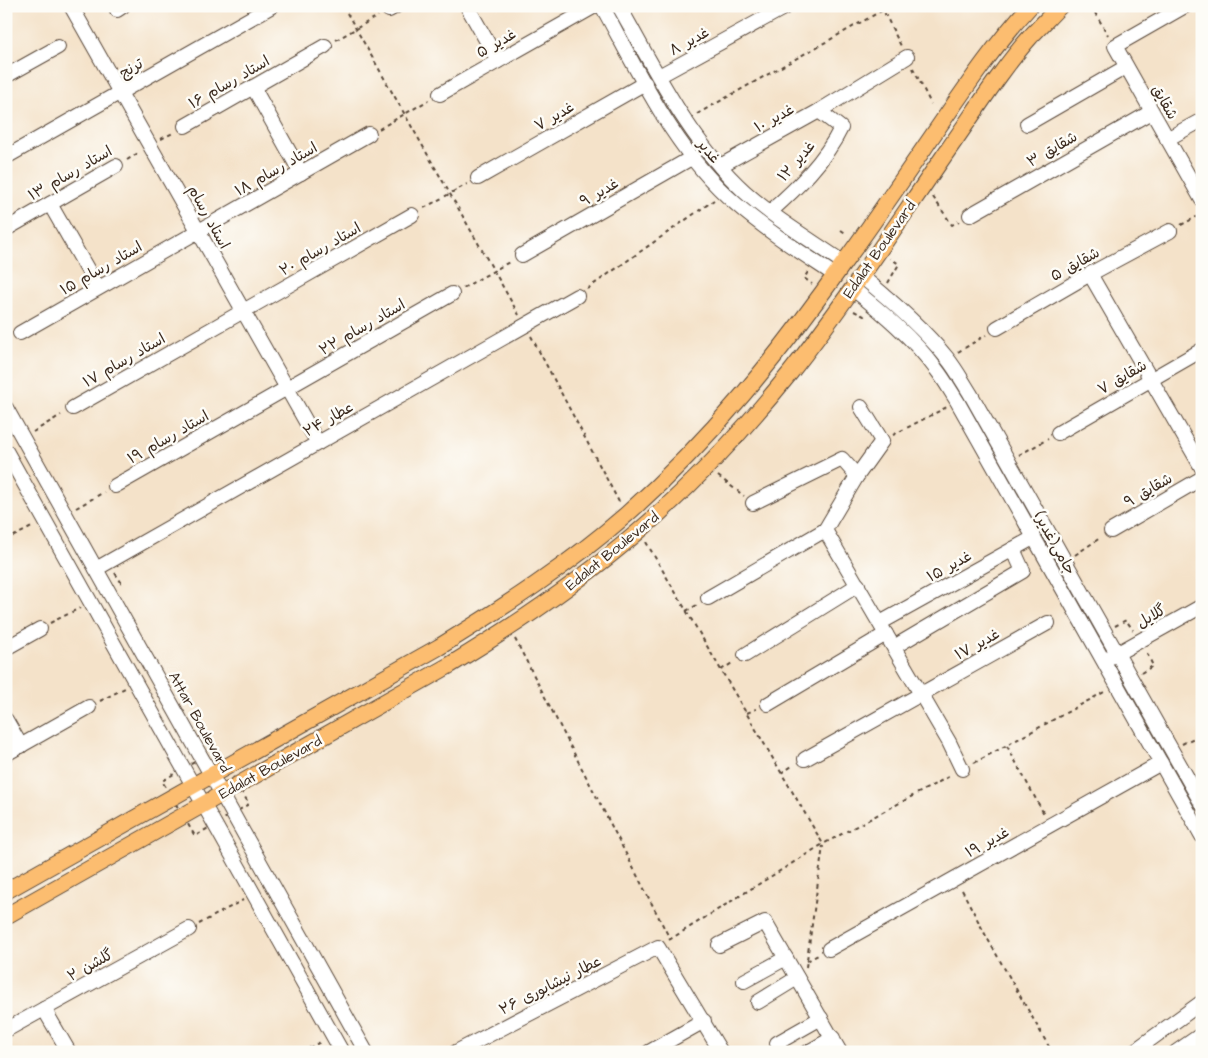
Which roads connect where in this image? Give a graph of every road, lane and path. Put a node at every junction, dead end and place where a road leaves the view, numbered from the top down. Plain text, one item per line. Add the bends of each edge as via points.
1 (71, 6) edge
2 (272, 6) edge
3 (343, 6) edge
4 (466, 6) edge
5 (595, 6) edge
6 (602, 6) edge
7 (619, 6) edge
8 (787, 6) edge
9 (1030, 6) edge
10 (1060, 6) edge
11 (1091, 6) edge
12 (1185, 6) edge
13 (392, 8) edge
14 (883, 10) dead end
15 (356, 28) junction
16 (325, 46) joint
17 (1114, 46) junction
18 (58, 47) dead end
19 (907, 57) dead end
20 (498, 61) junction
21 (1126, 67) junction
22 (6, 76) edge
23 (659, 76) junction
24 (645, 83) junction
25 (252, 87) junction
26 (120, 92) junction
27 (440, 94) joint
28 (819, 111) junction
29 (1151, 112) junction
30 (405, 114) junction
31 (1202, 120) edge
32 (686, 121) junction
33 (1028, 124) dead end
34 (185, 126) joint
35 (842, 128) joint
36 (369, 134) joint
37 (1167, 139) junction
38 (150, 146) junction
39 (6, 157) edge
40 (693, 157) junction
41 (116, 166) joint
42 (720, 166) junction
43 (301, 173) junction
44 (478, 178) joint
45 (925, 184) junction
46 (724, 192) junction
47 (450, 193) junction
48 (1202, 200) edge
49 (50, 204) junction
50 (770, 212) junction
51 (1202, 214) edge
52 (412, 215) joint
53 (970, 215) joint
54 (6, 229) edge
55 (1170, 230) joint
56 (198, 231) junction
57 (522, 254) joint
58 (840, 269) junction
59 (494, 270) junction
60 (1090, 274) junction
61 (857, 282) junction
62 (98, 288) junction
63 (452, 294) joint
64 (577, 296) joint
65 (243, 311) junction
66 (525, 325) junction
67 (997, 328) joint
68 (20, 333) dead end
69 (1202, 350) edge
70 (948, 359) junction
71 (1151, 380) junction
72 (287, 388) junction
73 (958, 401) junction
74 (861, 407) dead end
75 (6, 408) edge
76 (73, 408) joint
77 (1058, 433) joint
78 (23, 438) junction
79 (882, 441) junction
80 (318, 443) junction
81 (6, 451) edge
82 (1008, 461) junction
83 (706, 467) junction
84 (1202, 468) edge
85 (857, 476) junction
86 (1202, 478) edge
87 (115, 486) joint
88 (753, 503) joint
89 (65, 514) junction
90 (626, 515) junction
91 (45, 520) junction
92 (825, 530) junction
93 (1112, 530) joint
94 (640, 531) junction
95 (1033, 538) junction
96 (6, 540) edge
97 (1013, 549) junction
98 (1065, 562) junction
99 (96, 569) junction
100 (858, 585) junction
101 (708, 598) dead end
102 (1202, 606) edge
103 (1048, 623) dead end
104 (509, 628) junction
105 (883, 628) junction
106 (40, 629) dead end
107 (1104, 631) junction
108 (1140, 641) junction
109 (894, 647) junction
110 (6, 648) edge
111 (1117, 654) junction
112 (745, 655) joint
113 (1104, 661) junction
114 (721, 670) junction
115 (1131, 678) junction
116 (136, 682) junction
117 (1117, 685) junction
118 (921, 694) junction
119 (768, 704) dead end
120 (89, 708) joint
121 (6, 720) edge
122 (1202, 734) edge
123 (1006, 745) junction
124 (21, 746) junction
125 (1172, 750) junction
126 (6, 754) edge
127 (805, 759) joint
128 (1160, 763) junction
129 (962, 769) junction
130 (781, 773) junction
131 (211, 775) junction
132 (193, 786) junction
133 (222, 794) junction
134 (204, 804) junction
135 (1202, 804) edge
136 (1050, 825) junction
137 (1202, 836) edge
138 (823, 844) junction
139 (956, 878) junction
140 (6, 891) edge
141 (254, 894) junction
142 (6, 916) edge
143 (189, 929) joint
144 (664, 943) junction
145 (719, 946) dead end
146 (829, 949) dead end
147 (786, 958) junction
148 (797, 978) junction
149 (744, 981) dead end
150 (758, 1002) dead end
151 (1202, 1002) edge
152 (44, 1009) junction
153 (821, 1018) junction
154 (704, 1022) junction
155 (6, 1030) edge
156 (1202, 1034) edge
157 (333, 1035) junction
158 (833, 1038) junction
159 (777, 1043) dead end
160 (68, 1052) edge
161 (302, 1052) edge
162 (342, 1052) edge
163 (366, 1052) edge
164 (456, 1052) edge
165 (650, 1052) edge
166 (721, 1052) edge
167 (808, 1052) edge
168 (840, 1052) edge
169 (1052, 1052) edge
170 (1133, 1052) edge
171 (1176, 1052) edge

1 - 26 street, استاد رسام
2 - 26 street, ترنج
3 - 15 path
4 - 20 street
5 - 20 street, غدیر ۵
6 - 24 street, غدیر
7 - 23 street, غدیر
8 - 23 street, غدیر ۸
9 - 58 main road, Edalat Boulevard via 984,62
10 - 45 main road, Edalat Boulevard via 1001,75
11 - 17 path
12 - 17 street
13 - 15 path
14 - 32 path
15 - 16 path
15 - 30 path
16 - 25 street, استاد رسام ۱۶
17 - 21 street, شقایق
18 - 22 street
19 - 28 street
20 - 27 street, غدیر ۵
21 - 29 street, شقایق
21 - 33 street
23 - 32 street, غدیر
24 - 40 street, غدیر
24 - 44 street, غدیر ۷
25 - 34 street, استاد رسام ۱۶
25 - 43 street
26 - 38 street, استاد رسام
26 - 39 street, ترنج
27 - 30 path
28 - 35 street, غدیر ۱۰
28 - 42 street, غدیر ۱۰
29 - 37 street, شقایق
29 - 53 street, شقایق ۳
30 - 36 path
30 - 47 path
31 - 37 street
32 - 42 street, غدیر
34 - 38 path, استاد رسام ۱۶
35 - 50 street, غدیر ۱۲ via 801,184
36 - 43 street, استاد رسام ۱۸
37 - 48 street, شقایق
38 - 41 path, استاد رسام ۱۳
38 - 56 street, استاد رسام
40 - 46 street, غدیر
40 - 57 street, غدیر ۹
41 - 49 street, استاد رسام ۱۳
42 - 50 street, غدیر
43 - 56 street, استاد رسام ۱۸
44 - 47 path
45 - 53 path via 952,225
45 - 61 main road, Edalat Boulevard
46 - 58 street, غدیر via 764,227
46 - 64 path
47 - 52 path
47 - 59 path
49 - 54 street, استاد رسام ۱۳
49 - 62 street
50 - 58 street, غدیر
51 - 55 path
52 - 65 street, استاد رسام ۲۰
55 - 60 street, شقایق ۵
56 - 62 street, استاد رسام ۱۵
56 - 65 street, استاد رسام
57 - 59 path
58 - 61 main road
58 - 90 main road, Edalat Boulevard via 774,359 727,415
59 - 63 path
59 - 66 path
60 - 67 street, شقایق ۵
60 - 71 street
61 - 70 street, جامی(غدیر) via 892,301
61 - 73 street, جامی(غدیر) via 936,368
61 - 83 main road, Edalat Boulevard via 790,372 743,429
62 - 68 street, استاد رسام ۱۵
63 - 72 street, استاد رسام ۲۲
64 - 66 street, عطار ۲۴
65 - 72 street, استاد رسام
65 - 76 street, استاد رسام ۱۷
66 - 80 street, عطار ۲۴
66 - 90 path
67 - 70 path
69 - 71 street, شقایق ۷
70 - 82 street, جامی(غدیر)
71 - 77 street, شقایق ۷
71 - 84 street
72 - 80 street, استاد رسام
72 - 87 street, استاد رسام ۱۹
73 - 79 path
73 - 95 street, جامی(غدیر)
74 - 79 street
75 - 78 street, Attar Boulevard
76 - 78 path
77 - 82 path
78 - 89 street, Attar Boulevard
79 - 85 street
80 - 99 street, عطار ۲۴
81 - 91 street
82 - 98 street, جامی(غدیر)
83 - 88 path
83 - 94 main road, Edalat Boulevard
85 - 88 street via 842,459
85 - 92 street
86 - 93 street, شقایق ۹
87 - 89 path
89 - 99 street, Attar Boulevard
90 - 131 main road, Edalat Boulevard via 506,605 439,647
91 - 96 path
91 - 116 street
92 - 100 street
92 - 101 street
93 - 98 path
94 - 104 main road, Edalat Boulevard
94 - 114 path
95 - 97 street, غدیر ۱۵
95 - 113 street, جامی(غدیر)
97 - 105 street, غدیر ۱۵
97 - 109 street via 1023,571
98 - 107 street, جامی(غدیر)
99 - 131 street, Attar Boulevard
100 - 105 street
100 - 112 street
102 - 108 street, گلایل
103 - 118 street, غدیر ۱۷
104 - 133 main road, Edalat Boulevard
104 - 144 path
105 - 109 street
105 - 119 street, غدیر ۱۵
106 - 110 street
107 - 108 path via 1126,620
107 - 111 street, جامی(غدیر)
108 - 111 street, گلایل
108 - 115 path via 1153,666
109 - 118 street
111 - 113 street, گلایل
111 - 115 street, جامی(غدیر)
112 - 114 path
113 - 117 street, جامی(غدیر)
114 - 130 path
115 - 125 street, جامی(غدیر)
116 - 120 path
116 - 132 street
117 - 123 path
117 - 128 street, جامی(غدیر)
118 - 127 street, غدیر ۱۷
118 - 129 street
120 - 124 street
121 - 124 street
122 - 125 path
123 - 129 path
123 - 136 path
124 - 126 street
125 - 135 street, جامی(غدیر)
127 - 130 path
128 - 136 street, غدیر ۱۹
128 - 137 street, جامی(غدیر)
129 - 138 path
130 - 138 path
131 - 132 main road, Edalat Boulevard
131 - 133 street, Attar Boulevard
132 - 134 street
132 - 140 main road, Edalat Boulevard
133 - 134 main road, Edalat Boulevard
133 - 163 street, Attar Boulevard
134 - 141 street
134 - 142 main road, Edalat Boulevard
136 - 139 street, غدیر ۱۹
138 - 144 path
139 - 146 street, غدیر ۱۹
139 - 169 path
141 - 143 path
141 - 157 street
143 - 152 street, گلشن ۲
144 - 154 street
144 - 164 street, عطار نیشابوری ۲۶
145 - 147 street via 764,922
147 - 148 street
147 - 149 street
148 - 150 street
148 - 153 street
151 - 170 street
152 - 155 street, گلشن ۲
152 - 160 street
153 - 158 street
153 - 159 street
154 - 165 street
154 - 166 street
156 - 171 street
157 - 161 path
157 - 162 street
158 - 167 street
158 - 168 street

